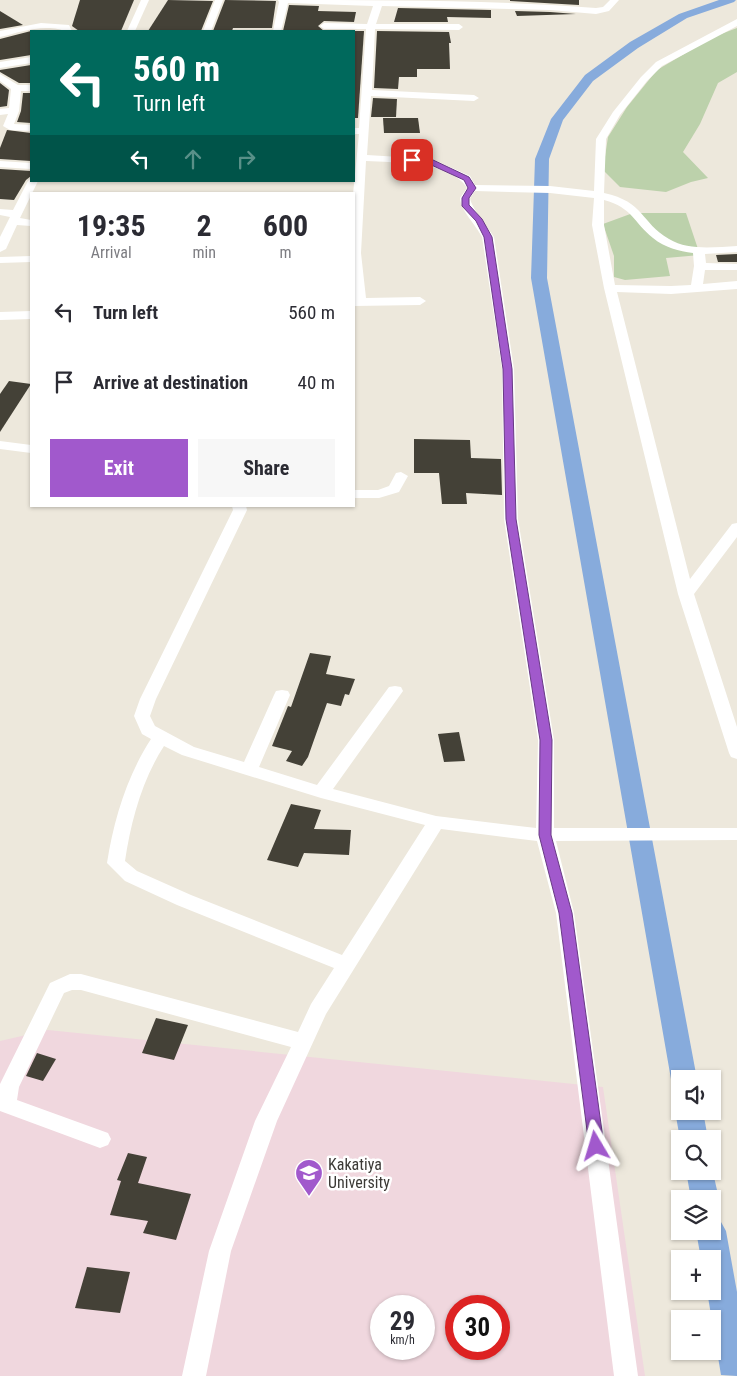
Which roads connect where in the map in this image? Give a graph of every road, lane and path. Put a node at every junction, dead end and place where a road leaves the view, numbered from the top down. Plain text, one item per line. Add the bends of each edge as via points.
1 (144, 0) edge
2 (218, 0) edge
3 (283, 0) edge
4 (299, 0) edge
5 (615, 0) edge
6 (378, 2) edge
7 (737, 22) edge
8 (324, 26) dead end
9 (371, 26) junction
10 (459, 27) dead end
11 (68, 30) edge
12 (131, 30) edge
13 (207, 30) edge
14 (277, 30) edge
15 (0, 34) edge
16 (30, 60) edge
17 (0, 65) edge
18 (0, 77) edge
19 (16, 88) junction
20 (30, 88) edge
21 (366, 93) junction
22 (474, 98) dead end
23 (0, 112) edge
24 (14, 112) junction
25 (30, 128) edge
26 (359, 131) edge
27 (361, 158) junction
28 (0, 164) edge
29 (30, 166) edge
30 (32, 182) edge
31 (472, 188) junction
32 (493, 188) joint
33 (0, 212) edge
34 (14, 217) junction
35 (355, 218) edge
36 (30, 223) edge
37 (0, 248) edge
38 (737, 249) edge
39 (699, 250) junction
40 (30, 259) edge
41 (0, 260) edge
42 (700, 266) junction
43 (737, 267) edge
44 (355, 269) edge
45 (737, 285) edge
46 (610, 288) junction
47 (696, 288) junction
48 (420, 301) dead end
49 (357, 302) edge
50 (30, 315) edge
51 (0, 316) edge
52 (0, 445) edge
53 (30, 449) edge
54 (400, 476) dead end
55 (355, 494) edge
56 (239, 507) edge
57 (734, 535) edge
58 (686, 594) junction
59 (395, 691) dead end
60 (282, 695) dead end
61 (161, 737) junction
62 (737, 753) edge
63 (249, 769) junction
64 (320, 792) junction
65 (436, 822) junction
66 (737, 834) edge
67 (545, 835) junction
68 (347, 965) junction
69 (303, 1042) junction
70 (100, 1139) dead end
71 (194, 1376) edge
72 (626, 1376) edge

1 - 12 street
2 - 13 street
3 - 4 street
3 - 14 street
4 - 6 street
5 - 6 street via 606,9 596,11
6 - 9 street
7 - 46 street via 659,64 616,114 601,139 598,225
8 - 9 street
9 - 10 street
9 - 21 street
11 - 15 street via 60,25 38,25
16 - 17 street
18 - 19 street
19 - 20 street
19 - 24 street
21 - 22 street
21 - 26 street
23 - 24 street
24 - 25 street via 8,126
26 - 27 street
27 - 31 street via 428,161 466,178
27 - 35 street
28 - 29 street
30 - 34 street
31 - 32 street
31 - 67 street via 465,202 488,237 506,348 511,519 546,740
32 - 39 street via 582,192 624,203 663,240 682,248
33 - 34 street
34 - 36 street
34 - 37 street
38 - 39 street
39 - 42 street
40 - 41 street
42 - 43 street
42 - 47 street
44 - 49 street
45 - 47 street
46 - 47 street
46 - 58 street
48 - 49 street
50 - 51 street
52 - 53 street
54 - 55 street via 394,489 379,494
56 - 61 street via 142,716 148,730
57 - 58 street
58 - 62 street
59 - 64 street
60 - 63 street
61 - 63 street via 188,752
61 - 68 street via 144,763 120,829 116,863 131,876 184,900
63 - 64 street
64 - 65 street
65 - 67 street
65 - 68 street
66 - 67 street
67 - 72 street via 565,913
68 - 69 street via 318,1010
69 - 70 street via 81,982 70,982 57,988 9,1087 6,1104
69 - 71 street via 266,1121 220,1251

